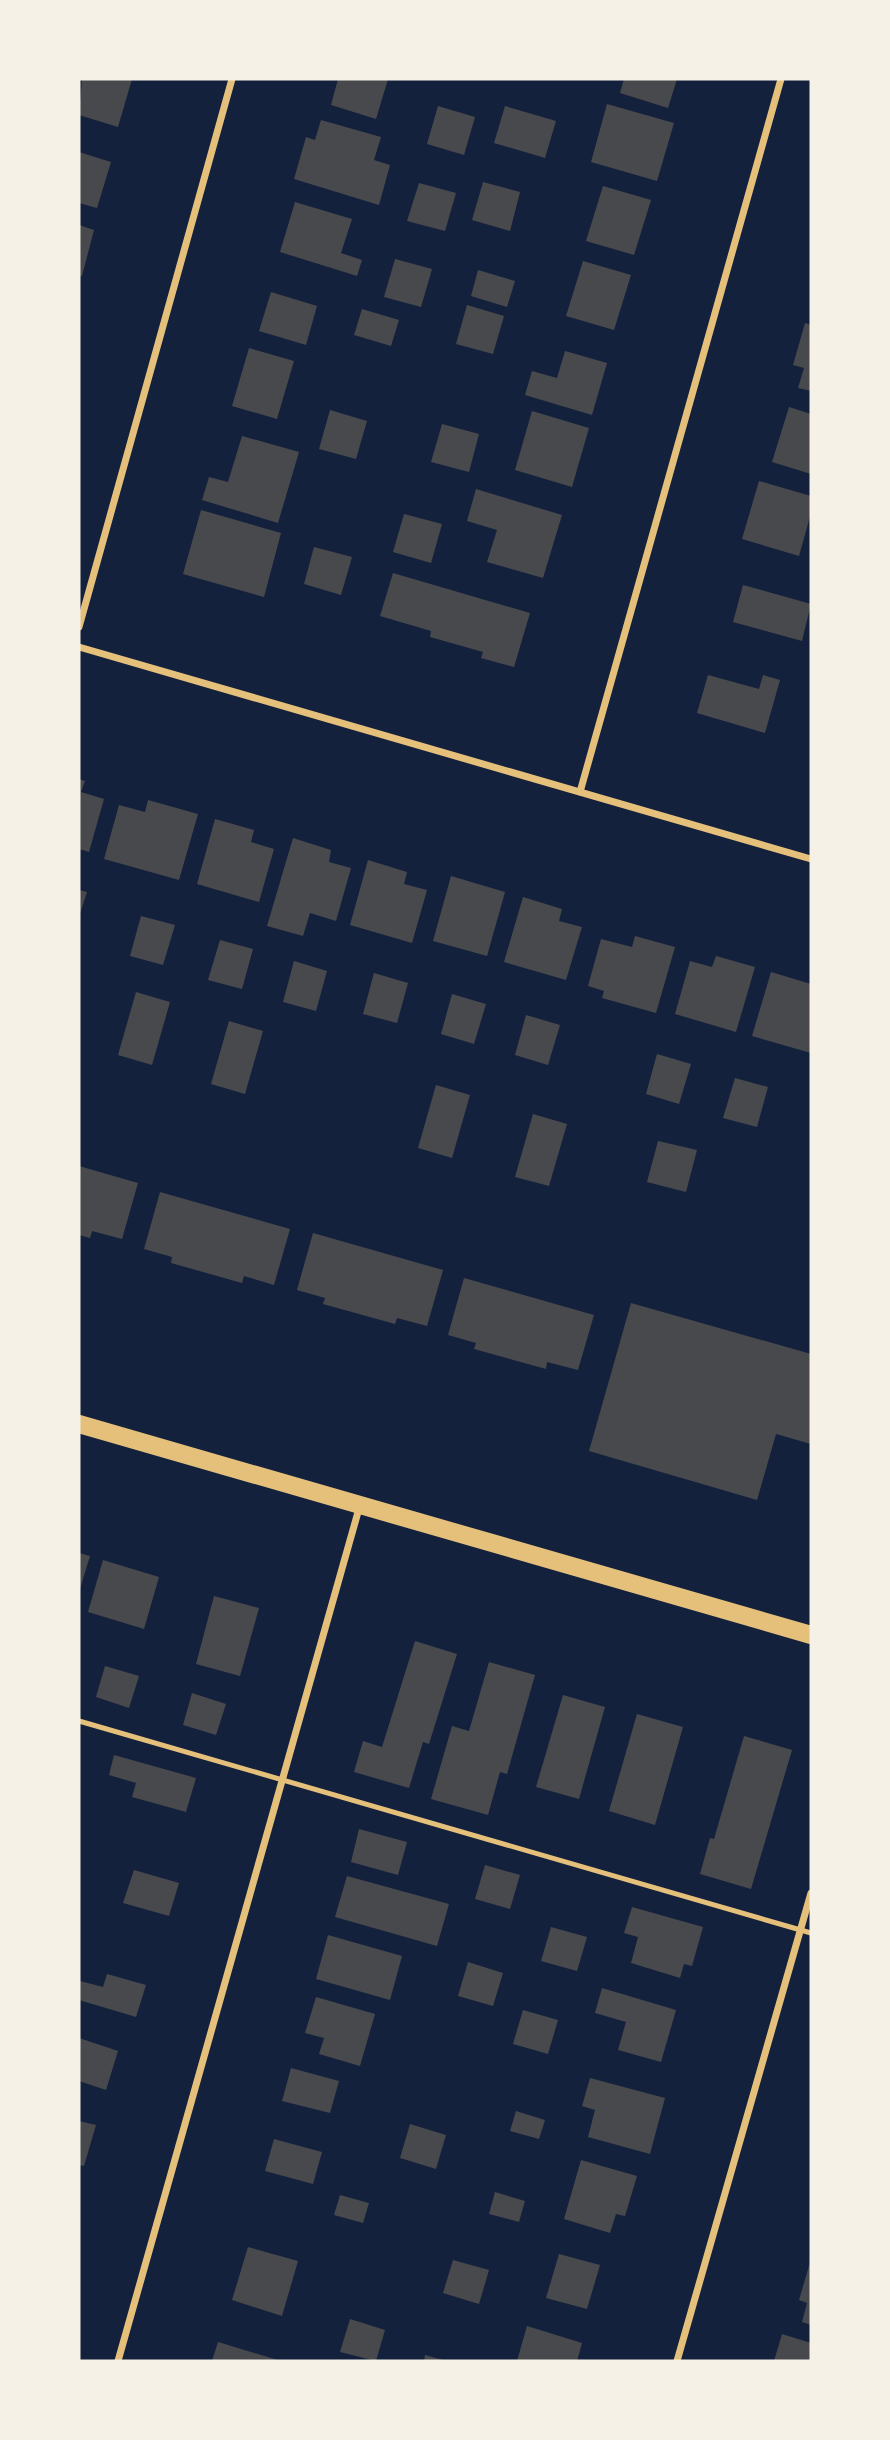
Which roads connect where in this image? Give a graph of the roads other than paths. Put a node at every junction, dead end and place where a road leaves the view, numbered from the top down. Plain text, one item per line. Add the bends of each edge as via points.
1 (232, 79) edge
2 (781, 79) edge
3 (79, 626) edge
4 (79, 647) edge
5 (580, 792) junction
6 (811, 859) edge
7 (79, 1424) edge
8 (360, 1504) junction
9 (811, 1635) edge
10 (79, 1721) edge
11 (282, 1780) junction
12 (811, 1893) edge
13 (801, 1930) junction
14 (811, 1933) edge
15 (118, 2361) edge
16 (677, 2361) edge

1 - 3 street
2 - 5 street
4 - 5 street
5 - 6 street
7 - 8 main road
8 - 9 main road
8 - 11 street
10 - 11 lane
11 - 13 lane
11 - 15 street
12 - 13 street
13 - 14 lane
13 - 16 street

